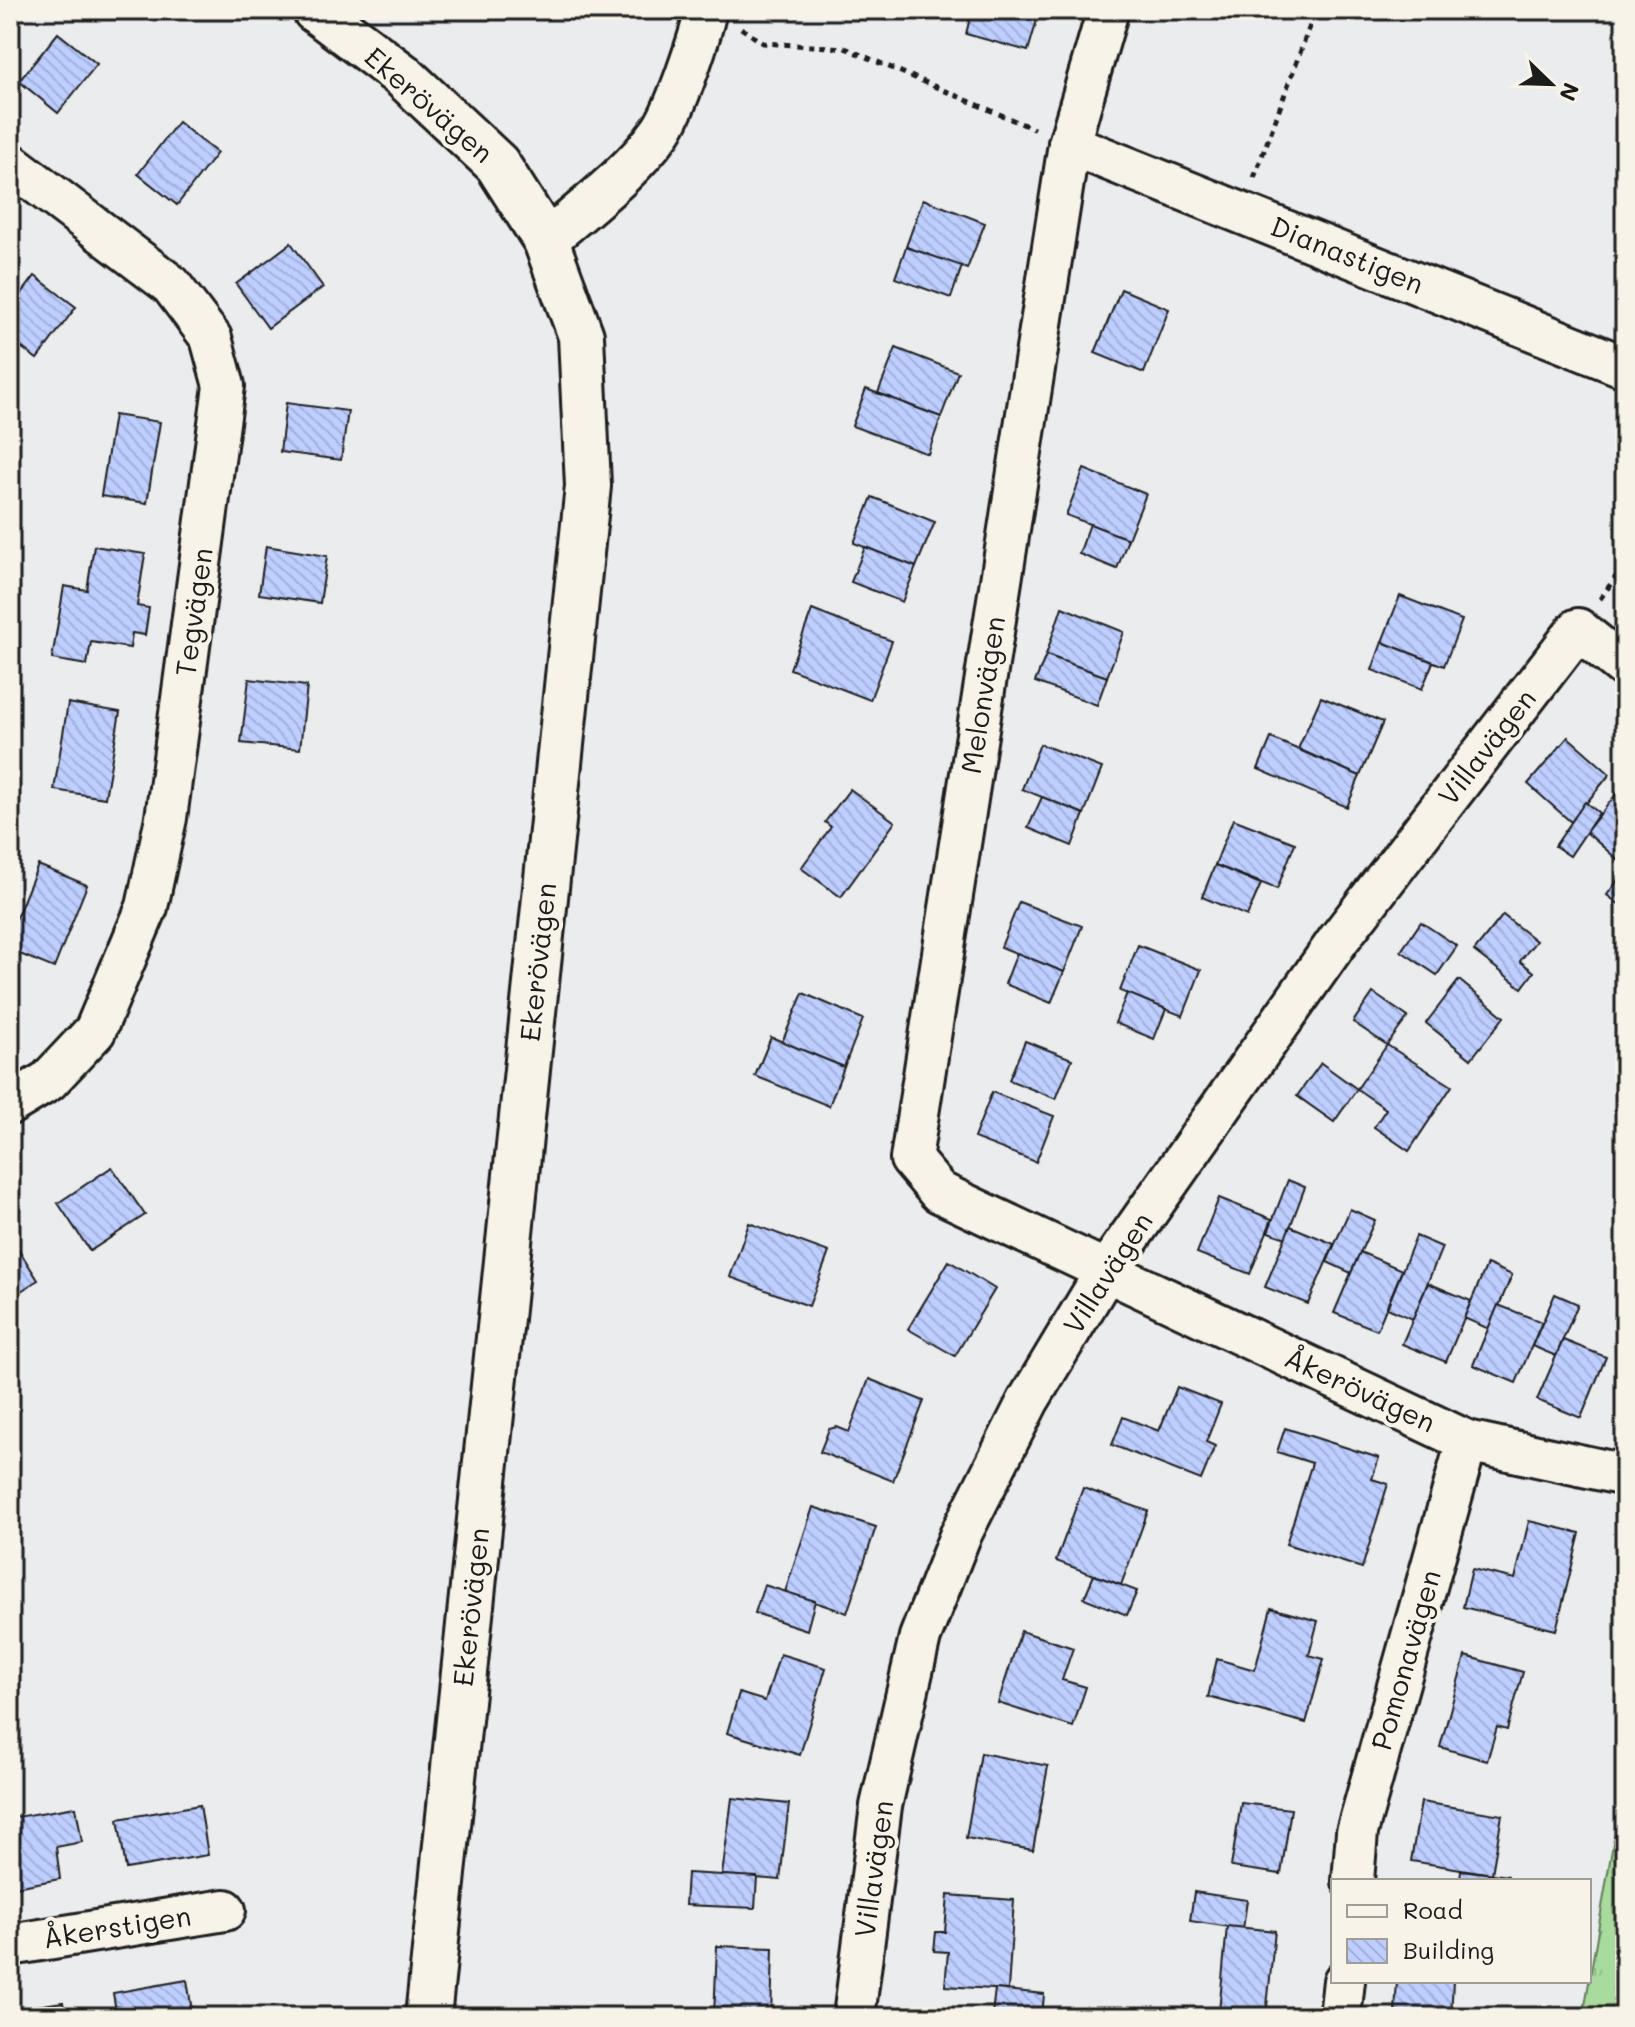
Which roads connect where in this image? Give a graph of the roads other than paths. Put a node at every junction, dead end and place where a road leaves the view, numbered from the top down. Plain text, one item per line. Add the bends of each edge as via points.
1 (315, 10) edge
2 (1108, 10) edge
3 (722, 18) edge
4 (1069, 144) junction
5 (10, 163) edge
6 (546, 241) junction
7 (1625, 367) edge
8 (1625, 667) edge
9 (10, 1104) edge
10 (1106, 1271) junction
11 (1467, 1441) junction
12 (1625, 1475) edge
13 (1353, 1879) edge
14 (225, 1910) dead end
15 (10, 1945) edge
16 (1344, 1983) edge
17 (428, 2017) edge
18 (854, 2017) edge
19 (1340, 2017) edge

1 - 6 main road, Ekerövägen via 403,76 497,164
2 - 4 street, Melonvägen
3 - 6 street via 701,33 662,129 608,187
4 - 7 street, Dianastigen
4 - 10 street, Melonvägen via 911,1159 939,1192
5 - 9 street, Tegvägen via 171,285 211,338 224,386 166,818 147,907 95,1031 48,1081
6 - 17 main road, Ekerövägen via 581,336 588,486
8 - 10 street, Villavägen via 1578,629 1339,939
10 - 11 street, Åkerövägen
10 - 18 street, Villavägen via 960,1536 920,1637 881,1806
11 - 12 street, Åkerövägen
11 - 13 street, Pomonavägen via 1357,1832
14 - 15 street, Åkerstigen
16 - 19 street

